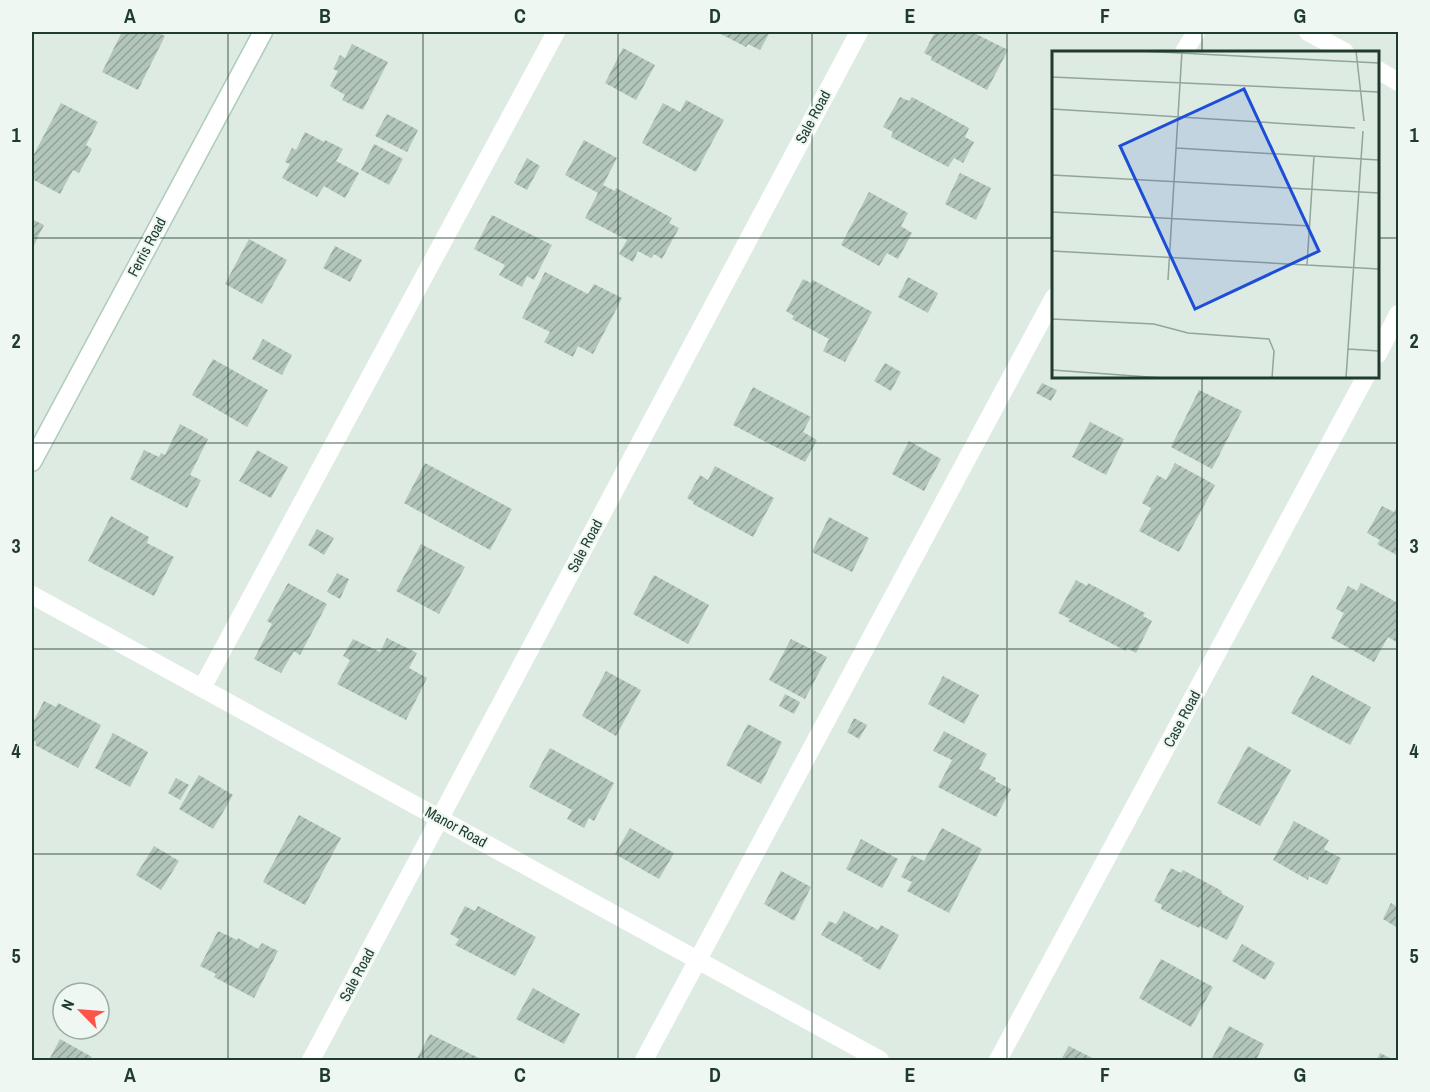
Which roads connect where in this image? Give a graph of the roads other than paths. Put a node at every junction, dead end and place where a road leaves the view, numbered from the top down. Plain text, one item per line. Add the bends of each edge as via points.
1 (263, 32) edge
2 (556, 32) edge
3 (859, 32) edge
4 (1196, 32) edge
5 (1308, 32) edge
6 (1185, 51) edge
7 (1343, 51) edge
8 (1379, 71) edge
9 (1398, 82) edge
10 (1052, 299) edge
11 (1398, 314) edge
12 (1379, 350) edge
13 (1365, 378) edge
14 (32, 462) edge
15 (32, 595) edge
16 (202, 688) junction
17 (440, 818) junction
18 (698, 960) junction
19 (311, 1060) edge
20 (644, 1060) edge
21 (880, 1060) edge
22 (998, 1060) edge

1 - 14 street, Ferris Road
2 - 16 street
3 - 17 street, Sale Road
4 - 6 street
5 - 7 street
8 - 9 street
10 - 18 street
11 - 12 street
13 - 22 street, Case Road
15 - 16 street, Manor Road
16 - 17 street, Manor Road
17 - 18 street, Manor Road
17 - 19 street, Sale Road
18 - 20 street
18 - 21 street, Manor Road

